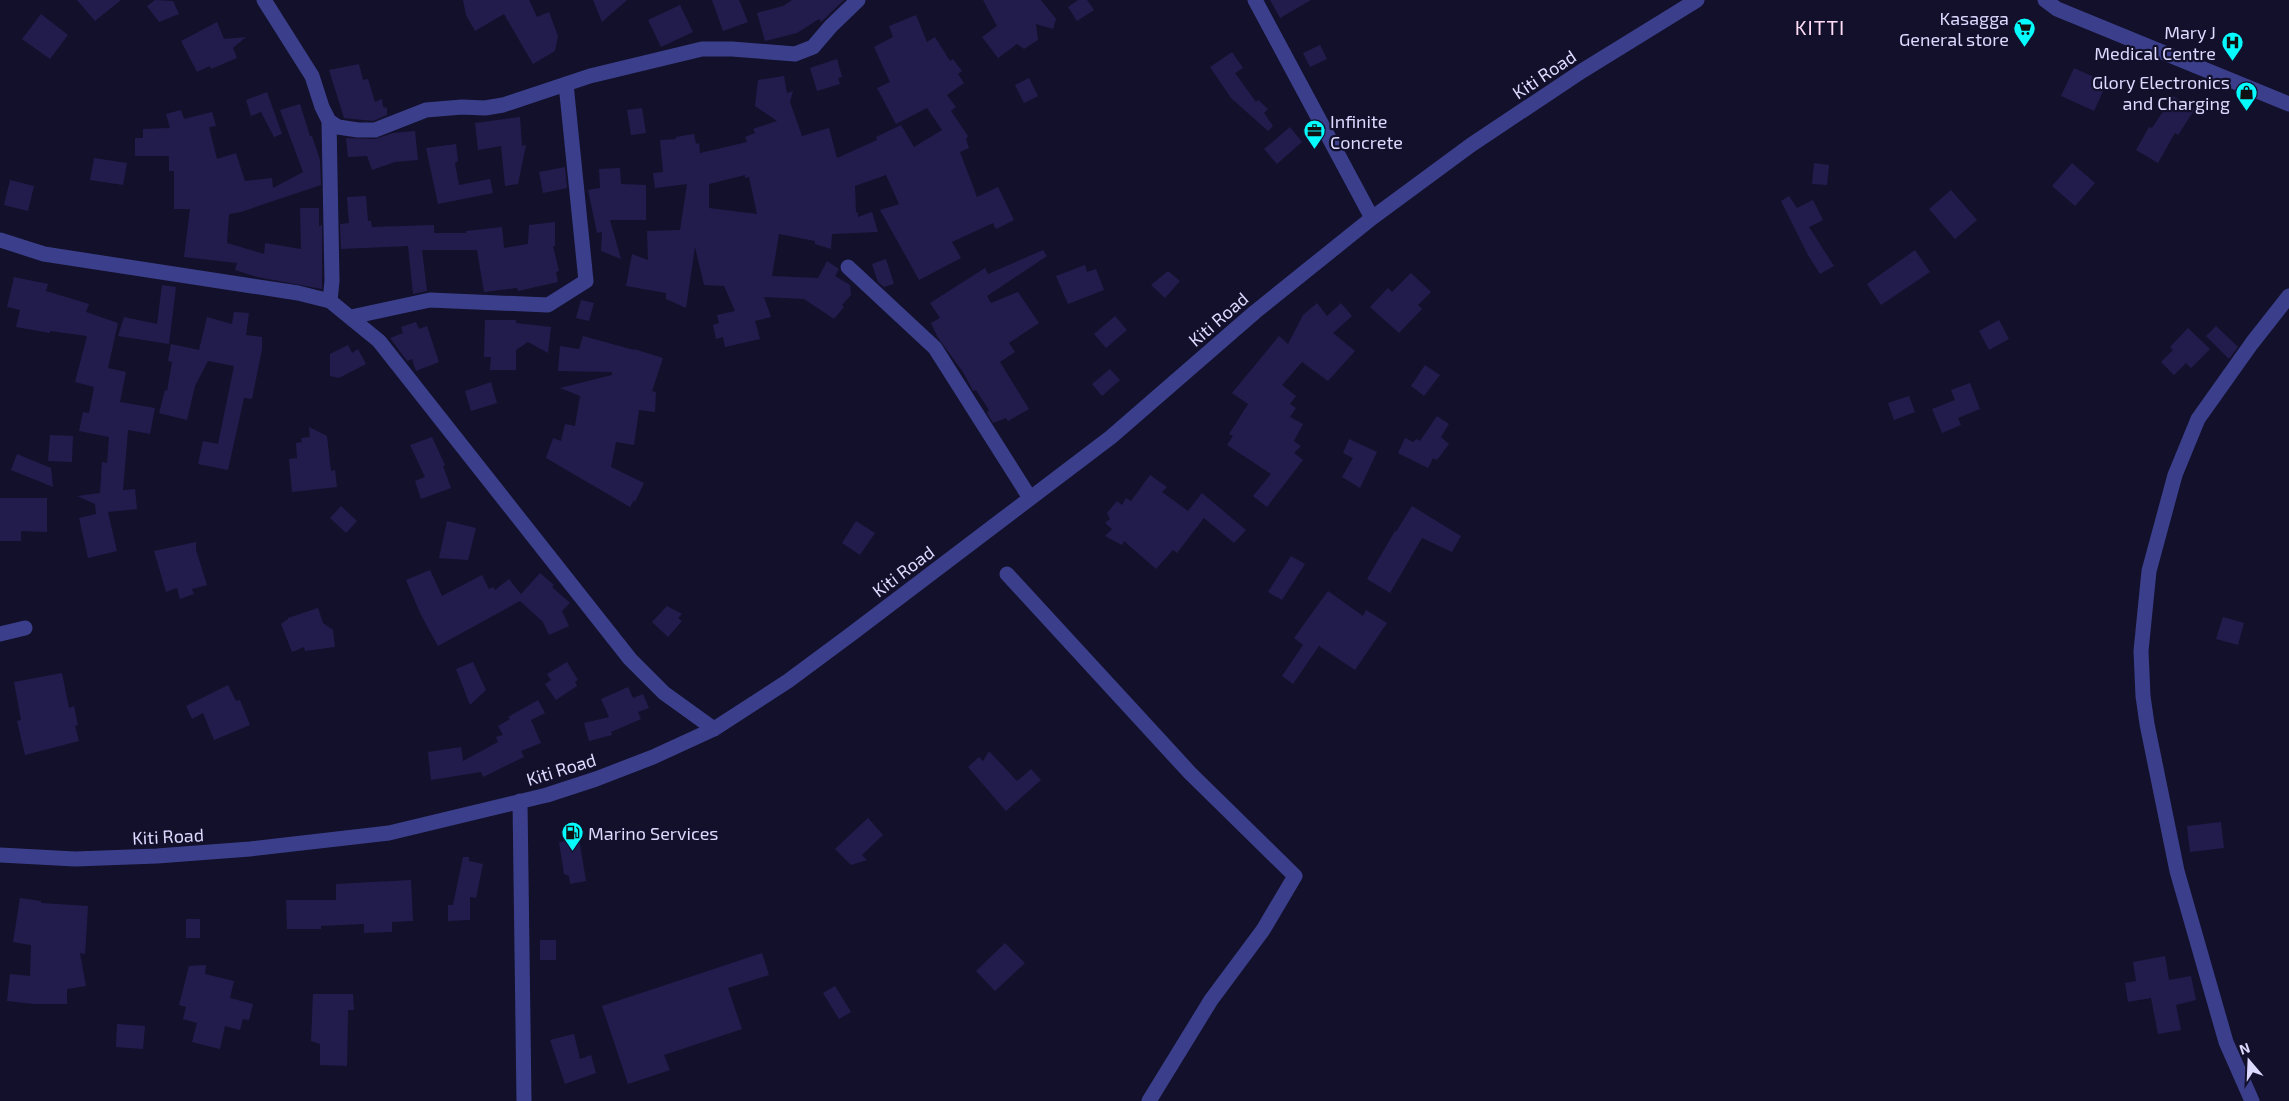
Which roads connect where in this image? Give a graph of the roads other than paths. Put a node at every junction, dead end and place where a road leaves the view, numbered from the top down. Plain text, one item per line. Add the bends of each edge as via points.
1 (264, 0) edge
2 (858, 0) edge
3 (1255, 0) edge
4 (1697, 0) edge
5 (2045, 0) edge
6 (566, 84) junction
7 (2289, 104) edge
8 (329, 121) junction
9 (1372, 218) junction
10 (0, 240) edge
11 (848, 267) dead end
12 (2289, 296) edge
13 (330, 301) junction
14 (351, 317) junction
15 (1030, 498) junction
16 (1007, 574) dead end
17 (25, 628) dead end
18 (0, 634) edge
19 (714, 729) junction
20 (520, 801) junction
21 (0, 855) edge
22 (524, 1101) edge
23 (1149, 1101) edge
24 (2252, 1101) edge

1 - 8 street via 312,76
2 - 6 street via 813,48 795,54 702,50
3 - 9 street
4 - 9 street, Kiti Road via 1471,145
5 - 7 street via 2057,9
6 - 8 street via 503,105 426,110 375,130 338,127
6 - 14 street via 586,281 548,305 430,300
8 - 13 street
9 - 15 street, Kiti Road via 1255,312 1111,437
10 - 13 street via 44,254 298,293
11 - 15 street via 935,348
12 - 24 street via 2198,419 2175,475 2149,571 2141,651 2147,724 2177,871 2226,1042
13 - 14 street
14 - 19 street via 379,342 630,659 664,693
15 - 19 street, Kiti Road via 796,675
16 - 23 street via 1190,773 1295,876 1263,930 1211,1000
17 - 18 street
19 - 20 street, Kiti Road via 596,779
20 - 21 street, Kiti Road via 389,833 250,849 75,860
20 - 22 street

